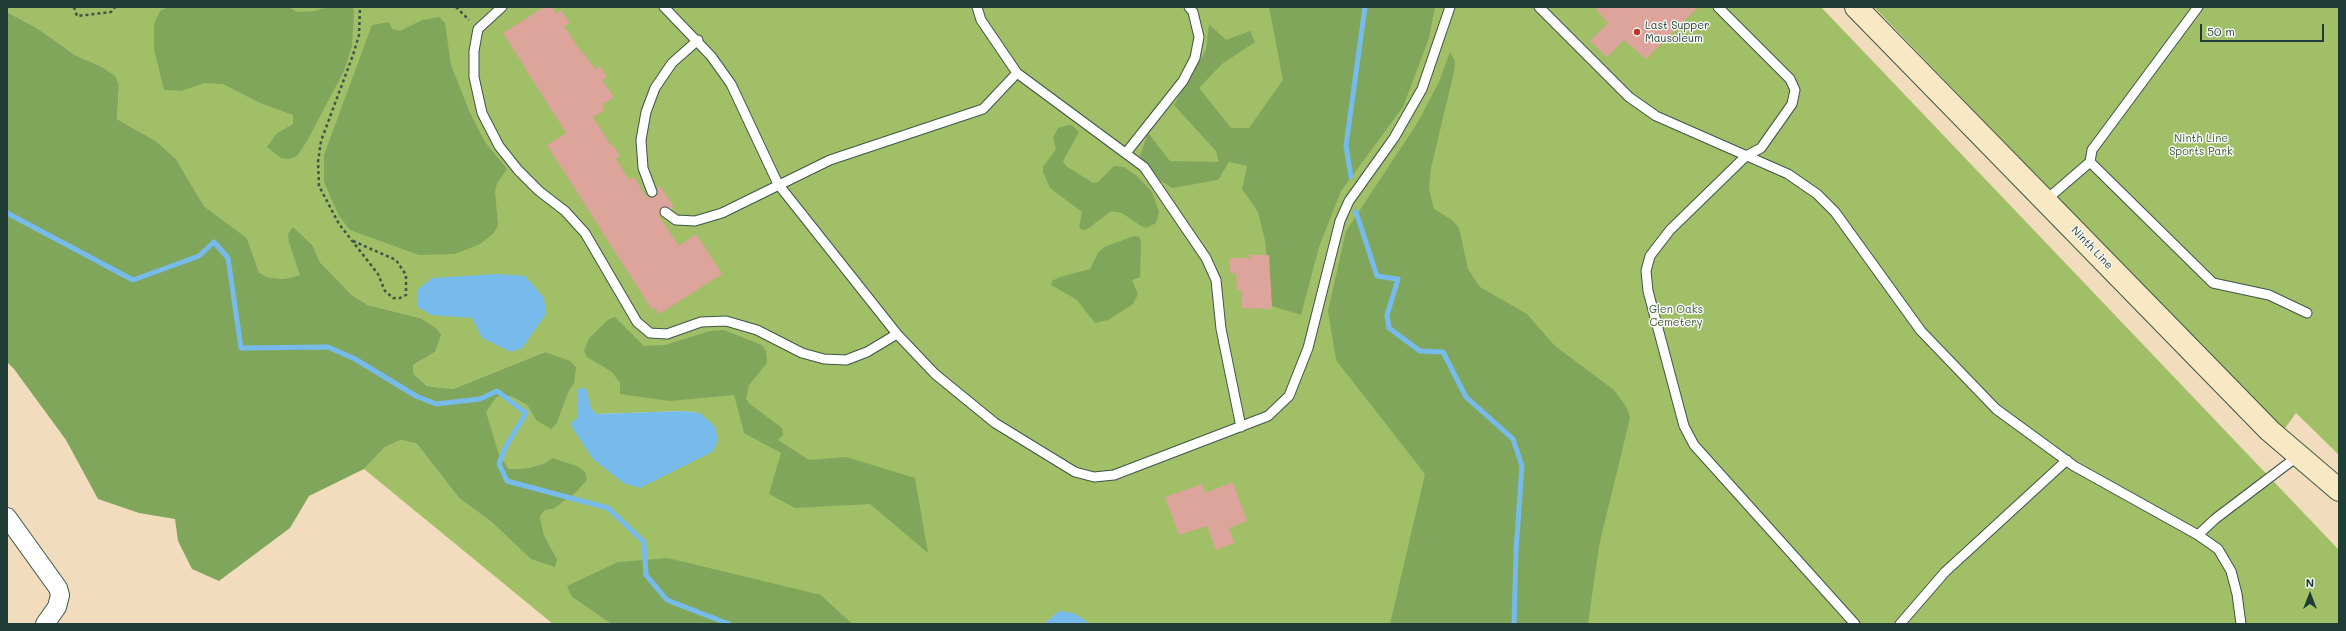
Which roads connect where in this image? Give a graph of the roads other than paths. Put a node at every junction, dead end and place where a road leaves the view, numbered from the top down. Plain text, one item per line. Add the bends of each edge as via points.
1 (502, 7) edge
2 (664, 7) edge
3 (977, 7) edge
4 (1189, 7) edge
5 (1450, 7) edge
6 (1539, 7) edge
7 (1718, 7) edge
8 (1856, 7) edge
9 (2198, 7) edge
10 (698, 40) junction
11 (1017, 73) junction
12 (1126, 153) junction
13 (1747, 155) junction
14 (2090, 162) junction
15 (778, 184) junction
16 (652, 192) dead end
17 (2046, 200) junction
18 (665, 212) dead end
19 (2307, 313) dead end
20 (897, 334) junction
21 (1241, 427) junction
22 (2298, 456) junction
23 (2067, 460) junction
24 (2337, 492) edge
25 (7, 518) edge
26 (2198, 535) junction
27 (2241, 623) edge
28 (45, 624) edge
29 (1855, 624) edge
30 (1900, 624) edge
31 (2250, 624) edge

1 - 20 lane via 478,29 474,51 474,77 482,113 498,146 518,170 539,191 565,211 585,233 637,322 650,333 667,334 701,322 726,321 757,330 802,353 824,359 846,360 867,352
2 - 10 lane
3 - 11 lane via 981,20
4 - 12 lane via 1193,12 1198,37 1195,58 1183,81
5 - 21 lane via 1422,89 1394,138 1349,201 1340,221 1308,348 1289,396 1268,416
6 - 13 lane via 1629,97 1656,116
7 - 13 lane via 1790,79 1795,90 1792,104 1761,148
8 - 17 main road, Ninth Line
9 - 14 lane via 2092,150
10 - 15 lane via 731,84
10 - 16 lane via 672,63 655,88 646,112 641,140 643,168
11 - 12 lane
11 - 15 lane via 983,109 830,160
12 - 21 lane via 1144,167 1206,258 1216,280 1221,329
13 - 23 lane via 1788,174 1817,194 1835,212 1920,331 1996,408
13 - 29 lane via 1670,230 1650,256 1646,271 1648,291 1684,426 1694,445
14 - 17 lane
14 - 19 lane via 2213,284 2268,295
15 - 18 lane via 722,213 695,221 676,220
15 - 20 lane
17 - 22 main road, Ninth Line via 2270,431
20 - 21 lane via 935,374 995,423 1075,472 1094,477 1114,475
22 - 24 main road, Ninth Line
22 - 26 lane via 2215,519
23 - 26 lane
23 - 30 lane via 1945,572
25 - 28 street via 58,588 58,607
26 - 27 lane via 2218,549 2231,571
27 - 31 lane

